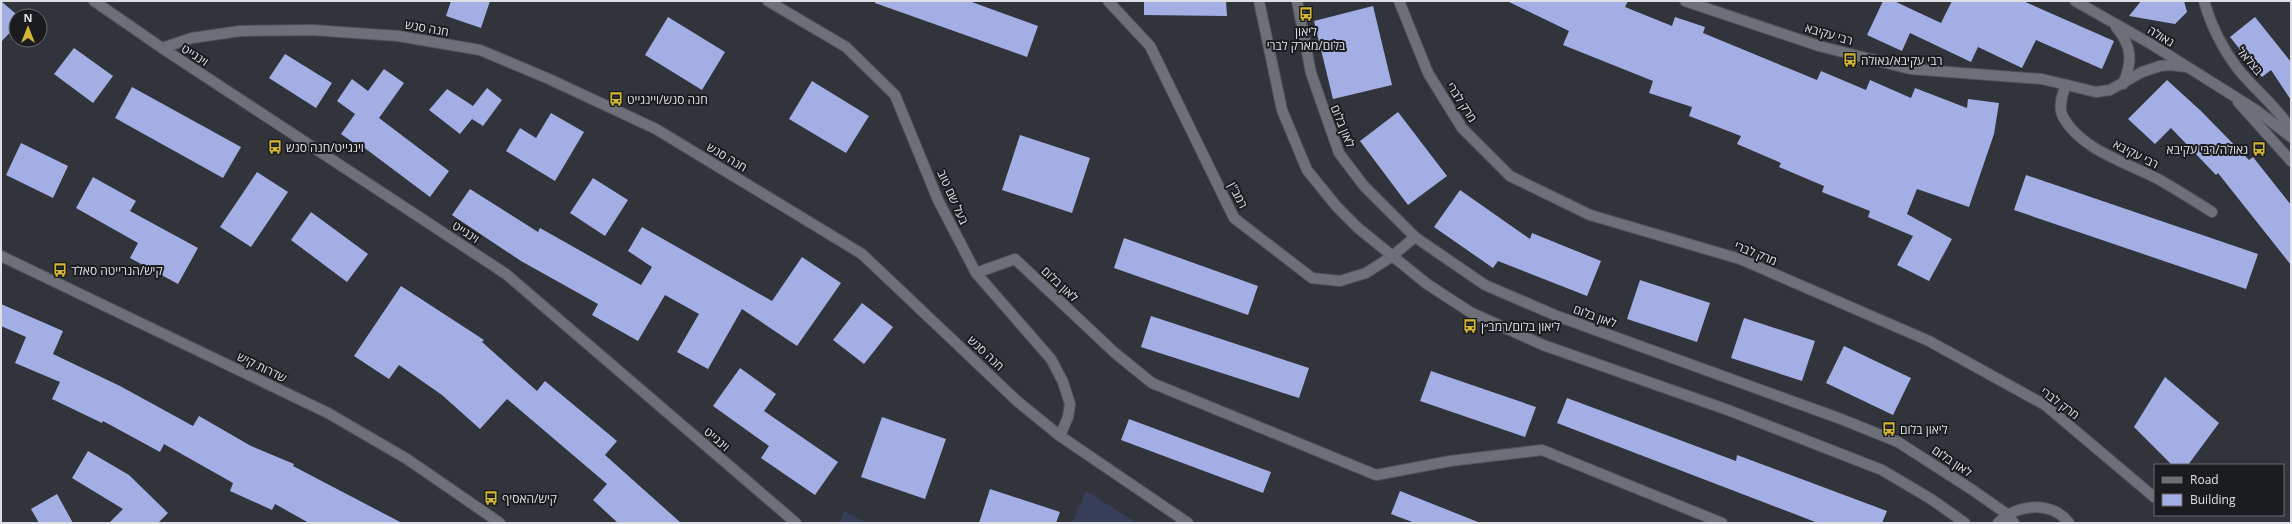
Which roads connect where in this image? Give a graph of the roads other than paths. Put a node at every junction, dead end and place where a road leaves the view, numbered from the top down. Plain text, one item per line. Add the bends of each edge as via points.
1 (94, 1) edge
2 (768, 1) edge
3 (1108, 1) edge
4 (1259, 1) edge
5 (1297, 1) edge
6 (1399, 1) edge
7 (1685, 1) edge
8 (2075, 1) edge
9 (2204, 1) edge
10 (2113, 23) junction
11 (162, 48) junction
12 (2186, 66) junction
13 (2123, 84) junction
14 (2066, 85) junction
15 (2233, 96) junction
16 (2291, 129) edge
17 (2291, 137) edge
18 (2291, 161) edge
19 (2212, 212) dead end
20 (1415, 237) junction
21 (1, 256) edge
22 (1391, 258) junction
23 (976, 273) junction
24 (1060, 436) junction
25 (2154, 498) dead end
26 (2007, 514) junction
27 (500, 523) edge
28 (796, 523) edge
29 (1188, 523) edge
30 (1722, 523) edge
31 (1965, 523) edge
32 (1998, 523) edge
33 (2014, 523) edge
34 (2069, 523) edge

1 - 11 street, וינגייט
2 - 23 street, בעל שם טוב via 846,47 895,95 938,200
3 - 22 street, רמב"ן via 1150,46 1234,218 1312,278 1340,281 1366,273
4 - 22 street via 1282,110 1307,170 1337,207
5 - 20 street, לאון בלום via 1311,73 1339,153 1364,186
6 - 25 street, מרק לברי via 1428,73 1462,128 1510,176 1590,216 1740,259 1928,341 2045,405
7 - 14 street, רבי עקיבא via 1819,46 1910,69 2022,77
8 - 10 street, גאולה
9 - 16 street, בצלאל via 2210,22 2222,47
10 - 12 street, גאולה
10 - 13 street via 2128,42 2130,53
11 - 24 street, חנה סנש via 192,38 240,31 335,32 398,36 480,50 535,73 656,129 862,254 1017,401
11 - 28 street, וינגייט via 506,274
12 - 13 street, רבי עקיבא via 2160,66 2142,72
12 - 15 street, גאולה
13 - 14 street, רבי עקיבא via 2110,90 2096,92
14 - 19 street, רבי עקיבא via 2060,102 2062,116 2074,133
15 - 17 street, גאולה via 2279,126
15 - 18 street, גאולה
20 - 22 street, רמב"ן
20 - 26 street, לאון בלום via 1485,285 1557,316 1898,442 1934,463
21 - 27 street, שדרות קיש via 328,413 407,459
22 - 31 street via 1477,315 1543,345 1728,410 1882,470
23 - 24 street, בעל שם טוב via 1050,359 1063,382 1070,404 1068,418
23 - 30 street, לאון בלום via 1014,259 1152,383 1376,475 1450,461 1542,450
24 - 29 street, חנה סנש
26 - 32 street
26 - 33 street, לאון בלום
26 - 34 street via 2021,508 2034,507 2048,510

